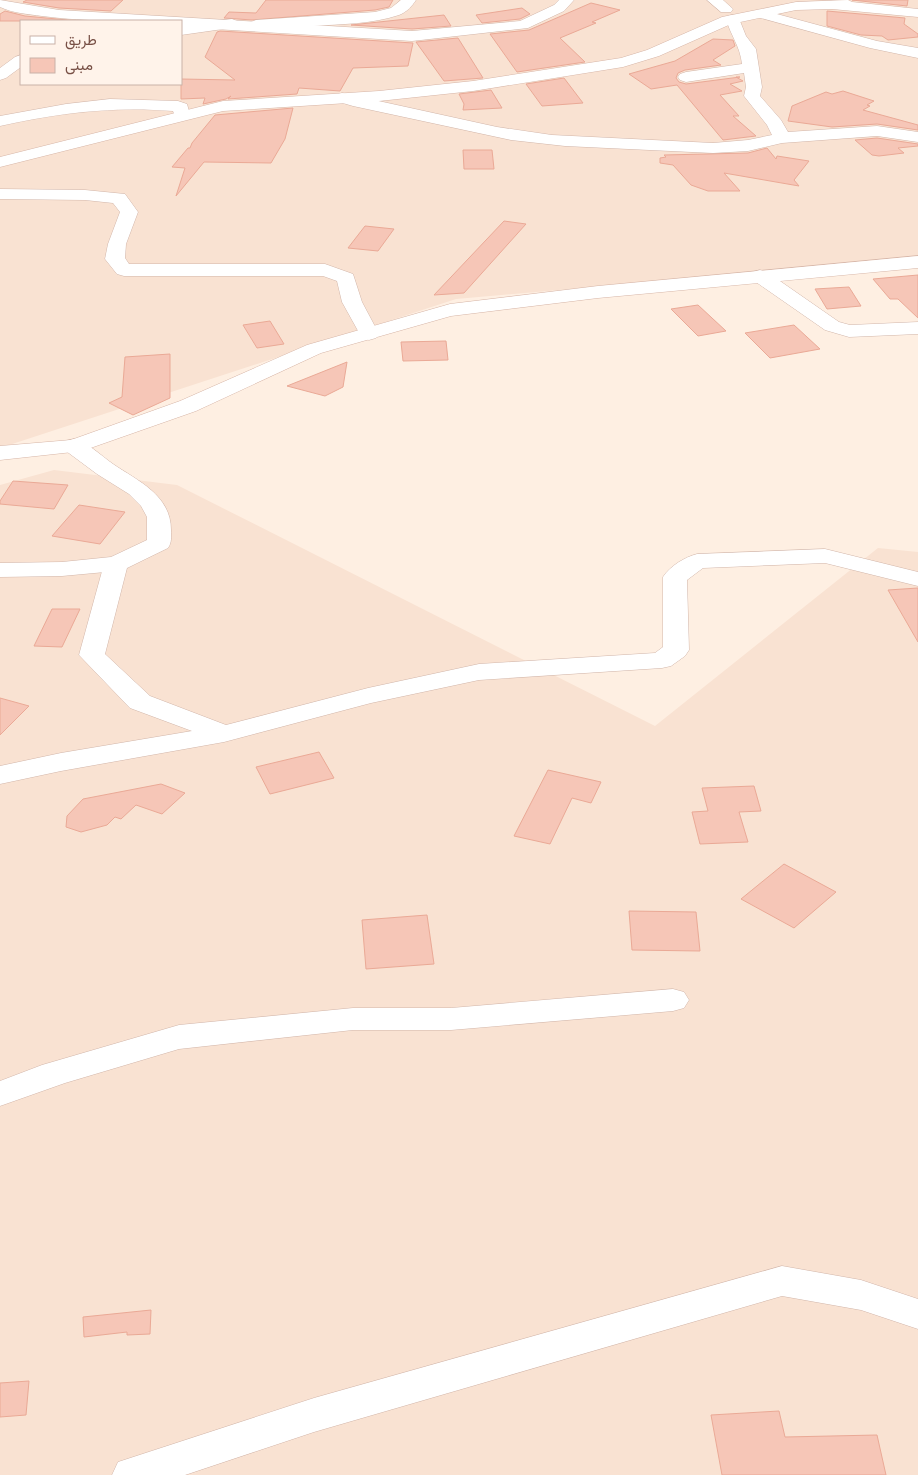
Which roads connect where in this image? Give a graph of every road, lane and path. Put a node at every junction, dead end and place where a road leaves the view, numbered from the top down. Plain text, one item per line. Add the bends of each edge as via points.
1 (409, 0) edge
2 (567, 0) edge
3 (846, 4) junction
4 (5, 6) edge
5 (724, 9) edge
6 (918, 12) edge
7 (762, 14) junction
8 (163, 20) edge
9 (182, 21) edge
10 (232, 24) junction
11 (248, 25) junction
12 (182, 30) edge
13 (918, 53) edge
14 (20, 61) edge
15 (750, 67) junction
16 (0, 75) edge
17 (686, 77) dead end
18 (342, 98) junction
19 (115, 103) junction
20 (180, 111) junction
21 (142, 116) junction
22 (164, 120) junction
23 (0, 121) edge
24 (918, 137) edge
25 (782, 138) junction
26 (24, 156) junction
27 (0, 162) edge
28 (0, 194) edge
29 (918, 262) edge
30 (760, 276) junction
31 (918, 328) edge
32 (365, 336) junction
33 (80, 449) junction
34 (0, 453) edge
35 (0, 462) edge
36 (116, 564) junction
37 (0, 570) edge
38 (918, 579) edge
39 (224, 734) junction
40 (0, 775) edge
41 (673, 1000) dead end
42 (0, 1094) edge
43 (918, 1314) edge
44 (132, 1475) edge

1 - 11 street via 396,11 375,16
2 - 11 street via 559,8 523,24 412,36
3 - 5 street via 769,2
3 - 6 street
3 - 7 street via 796,6
4 - 8 street via 59,14
5 - 7 street
5 - 15 street via 748,50
5 - 18 street via 653,53 623,62 473,86
7 - 13 street via 875,45
9 - 10 street
10 - 11 street
10 - 12 street
14 - 16 street
15 - 17 street
15 - 25 street via 754,87 752,96
18 - 20 street
18 - 25 street via 468,127 539,139 706,148
19 - 20 street via 152,103
19 - 21 street
19 - 23 street via 90,104
20 - 21 street
20 - 22 street
21 - 22 street
21 - 26 street
22 - 26 street
24 - 25 street via 877,131
26 - 27 street
28 - 32 street via 119,198 129,212 115,259 124,270 325,270 346,278
29 - 30 street
30 - 31 street via 832,326 849,331
30 - 32 street via 450,310
32 - 33 street via 243,395 147,434
33 - 34 street
33 - 35 street via 34,462
33 - 36 street via 105,470 137,489 159,517 159,543
36 - 37 street
36 - 39 street via 92,655 140,702
38 - 39 street via 825,556 697,561 675,577 676,650 662,660 479,672 368,696
39 - 40 street
41 - 42 street via 451,1019 353,1019 179,1037 54,1074
43 - 44 street via 860,1295 782,1281 314,1415

